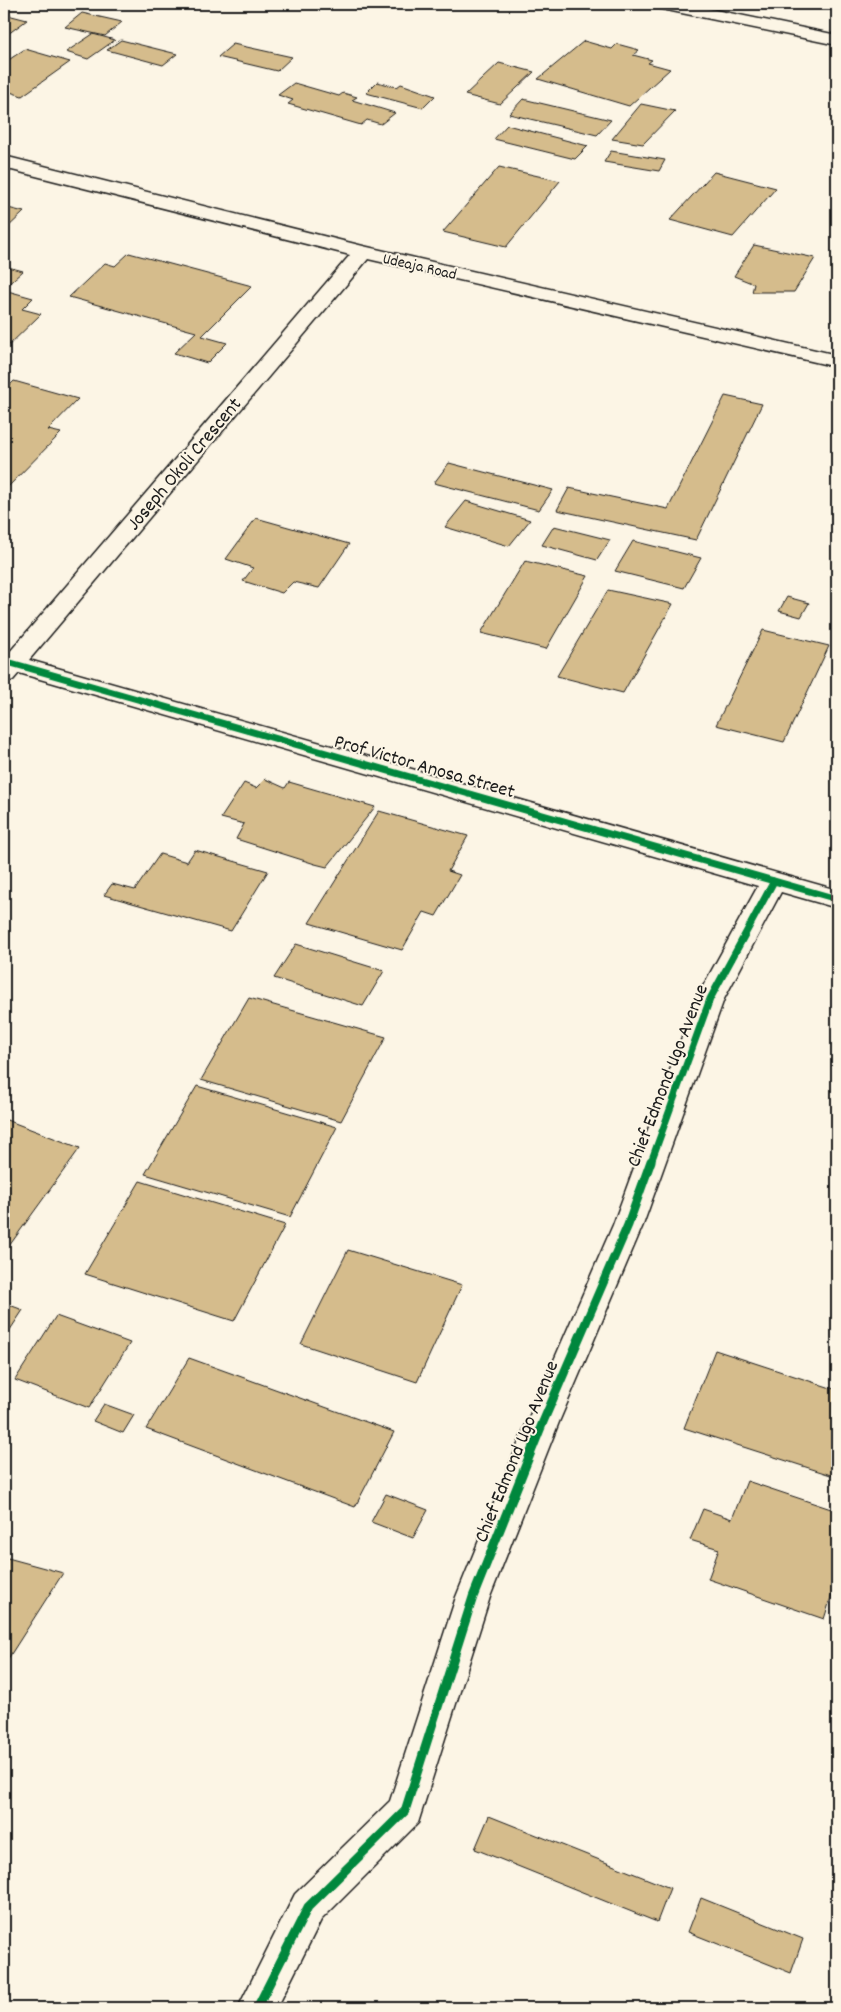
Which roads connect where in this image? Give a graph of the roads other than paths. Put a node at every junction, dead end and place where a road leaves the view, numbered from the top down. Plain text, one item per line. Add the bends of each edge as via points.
1 (662, 4) edge
2 (837, 40) edge
3 (4, 162) edge
4 (363, 252) junction
5 (837, 360) edge
6 (7, 666) edge
7 (774, 881) junction
8 (837, 899) edge
9 (257, 2008) edge

1 - 2 street
3 - 4 street, Udeaja Road
4 - 5 street, Udeaja Road
4 - 6 street, Joseph Okoli Crescent
6 - 7 street, Prof Victor Anosa Street
7 - 8 street, Prof Victor Anosa Street
7 - 9 street, Chief Edmond Ugo Avenue via 710,999 628,1225 543,1422 473,1597 405,1811 308,1907

